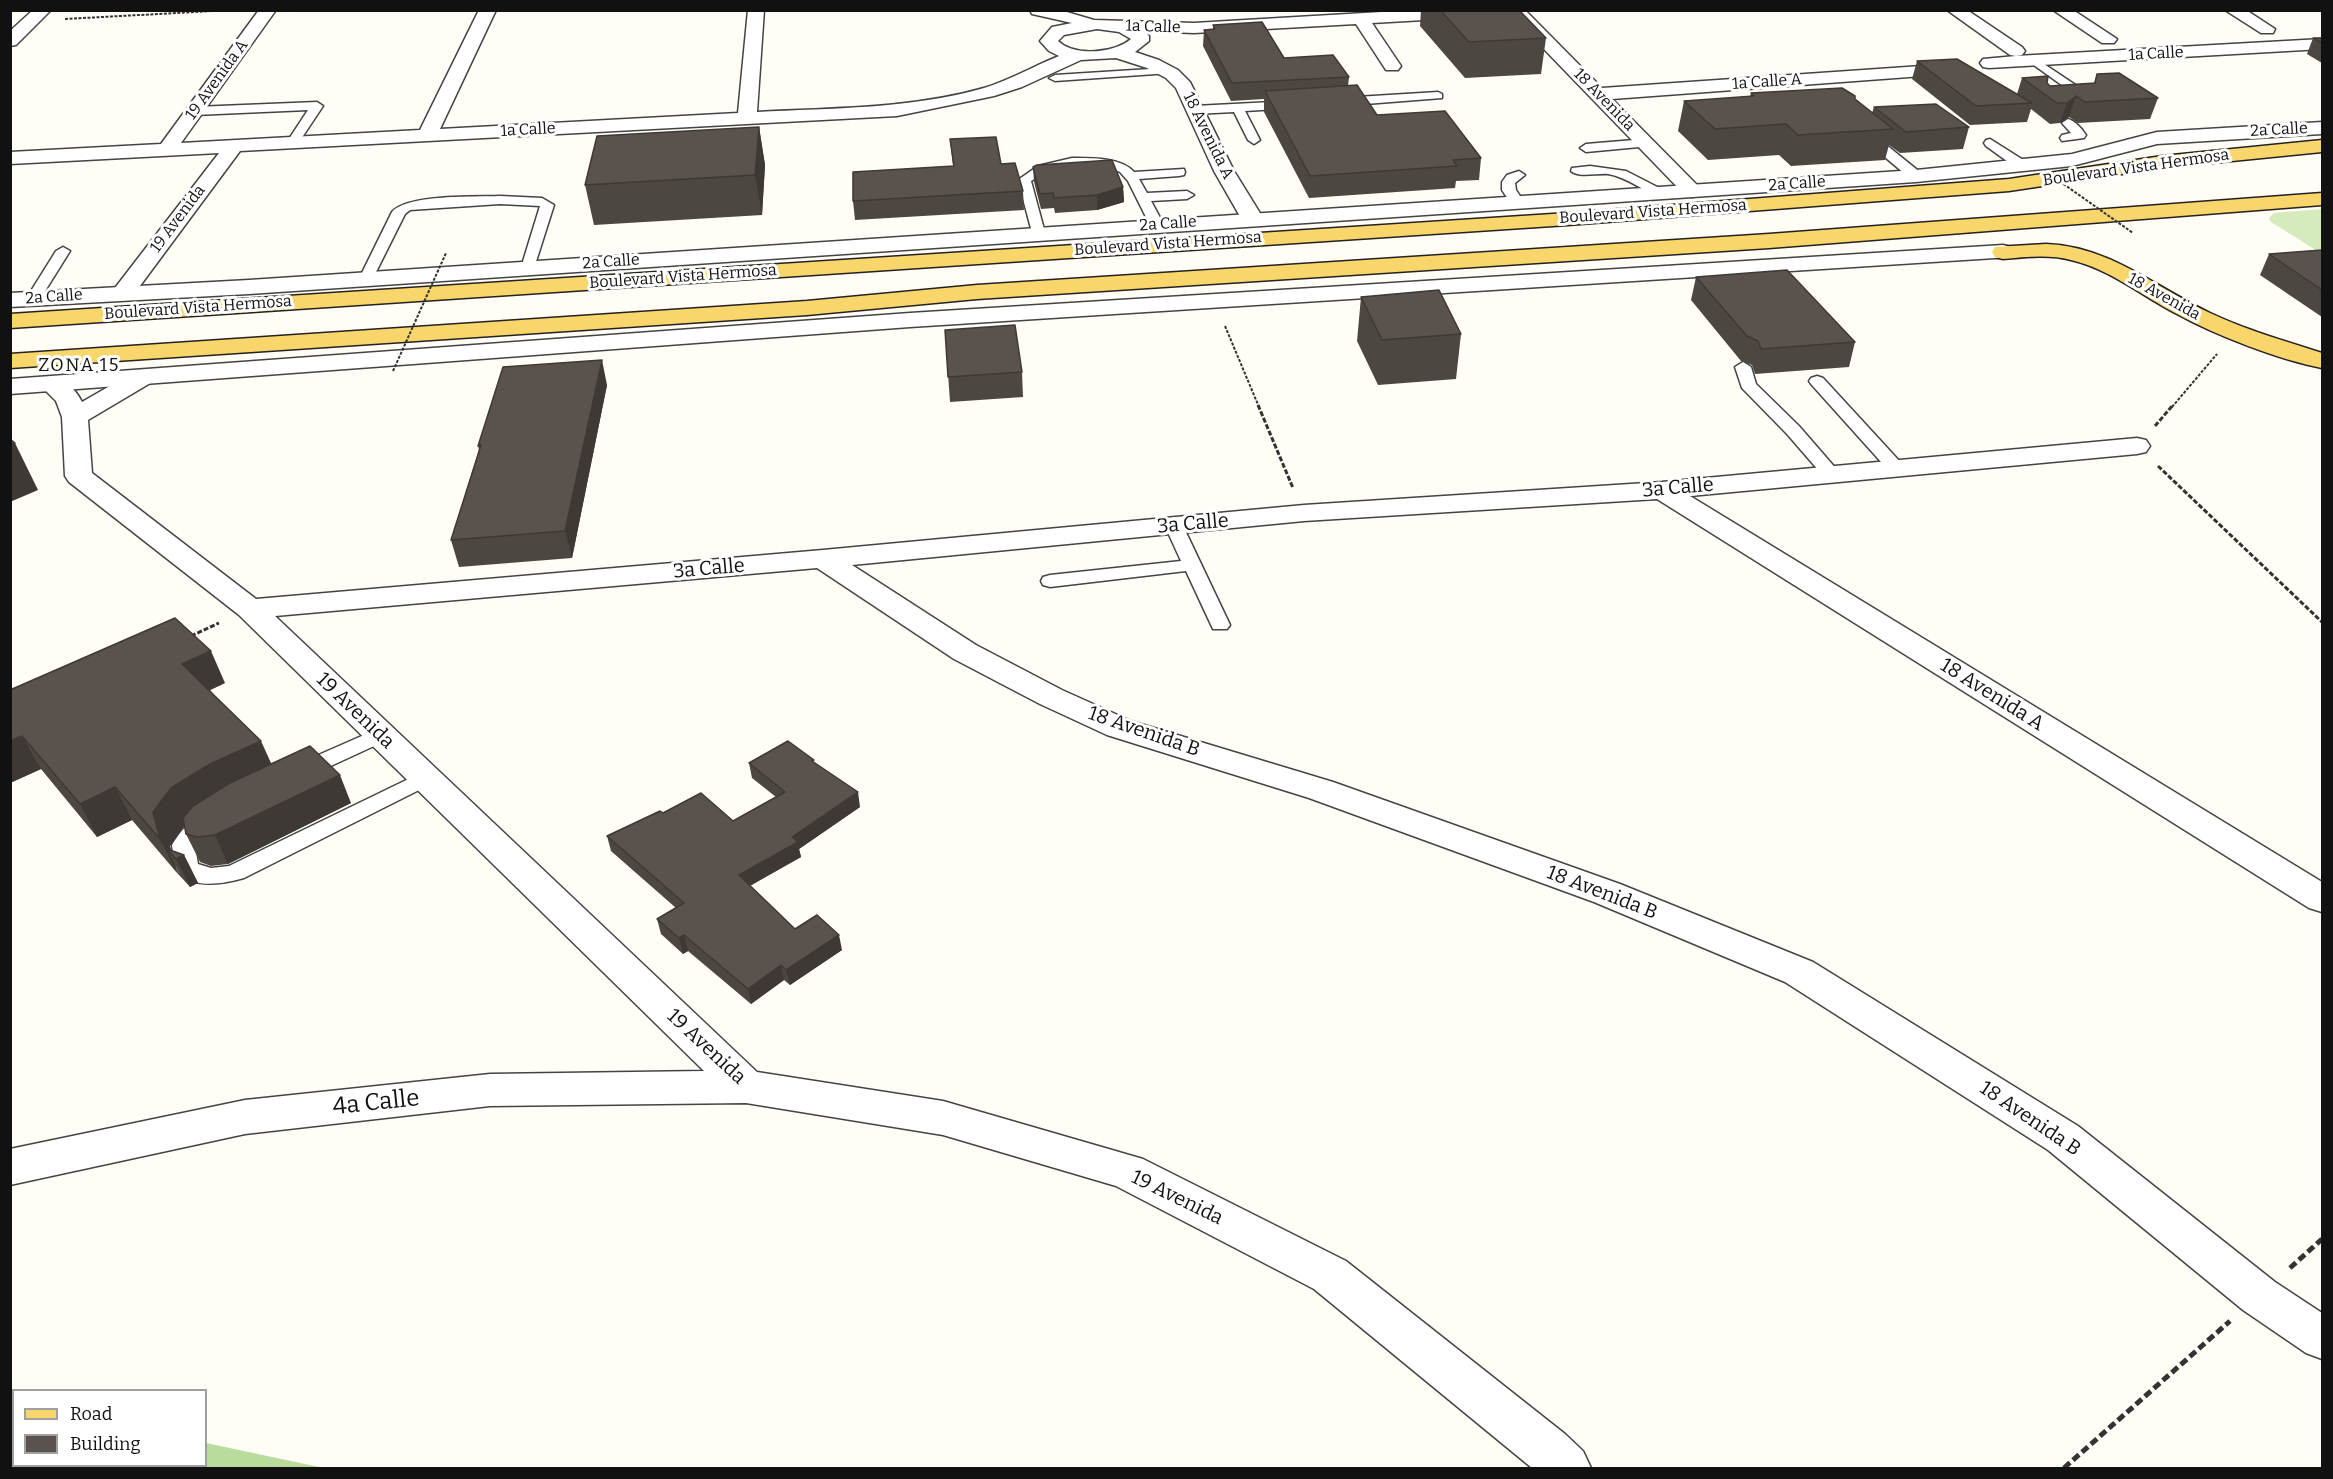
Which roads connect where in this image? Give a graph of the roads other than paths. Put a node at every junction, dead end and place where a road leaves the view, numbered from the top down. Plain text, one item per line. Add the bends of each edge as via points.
1 (268, 10) edge
2 (488, 10) edge
3 (756, 10) edge
4 (1029, 10) edge
5 (1038, 10) edge
6 (1515, 10) edge
7 (1955, 10) edge
8 (2061, 10) edge
9 (2233, 10) edge
10 (1401, 13) edge
11 (37, 15) edge
12 (1360, 18) junction
13 (1105, 25) junction
14 (1194, 28) junction
15 (2267, 29) dead end
16 (2108, 39) dead end
17 (10, 41) edge
18 (1140, 41) junction
19 (1050, 43) junction
20 (2322, 44) edge
21 (2281, 46) junction
22 (2016, 51) dead end
23 (1119, 53) junction
24 (1080, 55) junction
25 (2035, 61) junction
26 (1989, 63) dead end
27 (2312, 64) dead end
28 (1392, 66) dead end
29 (1166, 70) junction
30 (1936, 70) edge
31 (1047, 74) junction
32 (1598, 94) junction
33 (1438, 96) dead end
34 (2067, 100) edge
35 (1324, 103) edge
36 (1301, 104) edge
37 (1238, 108) junction
38 (1195, 110) junction
39 (195, 111) junction
40 (747, 118) junction
41 (1864, 122) edge
42 (2068, 123) edge
43 (2322, 128) edge
44 (427, 135) junction
45 (2066, 138) dead end
46 (1254, 140) dead end
47 (293, 142) junction
48 (1646, 143) junction
49 (1990, 143) dead end
50 (234, 146) junction
51 (1603, 147) junction
52 (2322, 147) edge
53 (1586, 148) dead end
54 (167, 149) junction
55 (10, 158) edge
56 (2022, 166) junction
57 (1577, 171) dead end
58 (1179, 172) dead end
59 (1623, 172) junction
60 (1519, 175) dead end
61 (1129, 176) junction
62 (1916, 176) junction
63 (1692, 191) junction
64 (1662, 193) junction
65 (1187, 195) dead end
66 (1142, 197) junction
67 (2322, 199) edge
68 (1517, 202) junction
69 (2265, 203) junction
70 (1487, 204) junction
71 (1712, 208) junction
72 (2096, 217) junction
73 (1252, 218) junction
74 (1568, 219) junction
75 (1157, 225) junction
76 (1038, 233) junction
77 (927, 240) junction
78 (1769, 242) junction
79 (63, 251) dead end
80 (2003, 252) junction
81 (984, 256) junction
82 (834, 266) junction
83 (528, 268) junction
84 (2114, 268) junction
85 (366, 279) junction
86 (249, 287) junction
87 (502, 290) junction
88 (123, 293) junction
89 (315, 300) junction
90 (18, 301) edge
91 (908, 309) junction
92 (10, 321) edge
93 (352, 338) junction
94 (298, 341) junction
95 (10, 361) edge
96 (2322, 361) edge
97 (305, 365) junction
98 (1743, 367) dead end
99 (142, 377) junction
100 (1817, 381) dead end
101 (51, 384) junction
102 (10, 387) edge
103 (75, 417) junction
104 (2137, 446) road end
105 (1898, 469) junction
106 (1832, 475) junction
107 (1662, 490) junction
108 (1174, 526) junction
109 (824, 559) junction
110 (1192, 565) junction
111 (1050, 581) dead end
112 (250, 609) junction
113 (1220, 625) dead end
114 (380, 735) junction
115 (425, 778) junction
116 (283, 780) edge
117 (225, 810) edge
118 (2322, 900) edge
119 (746, 1086) junction
120 (10, 1167) edge
121 (2322, 1338) edge
122 (1566, 1468) edge

1 - 39 street, 19 Avenida A
2 - 44 street
3 - 40 street
4 - 19 street
5 - 13 street
6 - 10 street, 1a Calle
6 - 32 street, 18 Avenida
7 - 22 street
8 - 16 street
9 - 15 street
10 - 12 street, 1a Calle
11 - 17 street
12 - 14 street, 1a Calle
12 - 28 street
13 - 14 street, 1a Calle
13 - 18 street via 1134,32
13 - 19 street via 1069,27 1051,36
14 - 18 street, 1a Calle
18 - 23 street, 1a Calle
19 - 24 street via 1058,50
19 - 31 street
20 - 21 street, 1a Calle
21 - 25 street, 1a Calle
21 - 27 street
23 - 24 street
23 - 29 street, 18 Avenida A
24 - 31 street, 1a Calle
25 - 26 street, 1a Calle
25 - 34 lane via 2084,98
29 - 31 lane
29 - 38 street, 18 Avenida A via 1184,86
30 - 32 street, 1a Calle A
31 - 40 street, 1a Calle via 986,92 897,110
32 - 48 street, 18 Avenida
33 - 35 lane
36 - 37 lane
37 - 38 lane
37 - 46 lane
38 - 73 street, 18 Avenida A
39 - 47 lane via 317,106
39 - 54 street, 19 Avenida A
40 - 44 street, 1a Calle
41 - 62 lane via 1856,127
42 - 45 lane via 2080,135
43 - 56 street, 2a Calle via 2157,138 2091,156
44 - 47 street, 1a Calle
47 - 50 street, 1a Calle
48 - 51 lane
48 - 63 street, 18 Avenida
49 - 56 lane
50 - 54 street, 1a Calle
50 - 88 street, 19 Avenida
51 - 53 lane
51 - 59 lane
52 - 69 main road via 2175,175 2185,185 2222,197
52 - 71 main road, Boulevard Vista Hermosa via 2162,162 2009,185
54 - 55 street, 1a Calle
56 - 62 street, 2a Calle
57 - 59 lane
58 - 61 lane
59 - 64 lane
60 - 68 lane via 1508,182
61 - 66 lane
61 - 76 lane via 1116,166 1084,161 1057,163 1035,172 1024,180
62 - 63 street, 2a Calle
63 - 64 street, 2a Calle
64 - 68 street, 2a Calle
65 - 66 lane
66 - 75 lane
67 - 69 main road, Boulevard Vista Hermosa
68 - 70 street, 2a Calle
69 - 72 main road, Boulevard Vista Hermosa
70 - 73 street, 2a Calle
70 - 74 main road
71 - 74 main road, Boulevard Vista Hermosa
71 - 78 main road via 1764,213 1788,222 1790,233
72 - 78 main road, Boulevard Vista Hermosa
72 - 80 main road
72 - 84 main road via 2100,247
73 - 75 street, 2a Calle
74 - 81 main road, Boulevard Vista Hermosa
75 - 76 street, 2a Calle
76 - 77 street, 2a Calle
77 - 82 main road
77 - 83 street, 2a Calle
78 - 91 main road, Boulevard Vista Hermosa
79 - 90 lane
80 - 84 main road, 18 Avenida via 2070,252
80 - 91 street via 1214,301
81 - 82 main road, Boulevard Vista Hermosa
81 - 91 main road via 1018,261 1078,259 1093,263 1095,268 1080,277 944,288
82 - 87 main road, Boulevard Vista Hermosa
83 - 85 street, 2a Calle
83 - 85 lane via 547,205 542,202 417,205 399,213
84 - 96 main road, 18 Avenida via 2200,318
85 - 86 street, 2a Calle
86 - 88 street, 2a Calle
86 - 89 main road
87 - 89 main road, Boulevard Vista Hermosa
87 - 94 main road via 445,302 315,317 289,329 287,335
88 - 90 street, 2a Calle
89 - 92 main road, Boulevard Vista Hermosa
91 - 93 main road, Boulevard Vista Hermosa via 807,308
91 - 97 street
93 - 94 main road, Boulevard Vista Hermosa
93 - 97 main road
94 - 95 main road, Boulevard Vista Hermosa
97 - 99 street
98 - 106 lane via 1748,385
99 - 101 street
99 - 103 street
100 - 105 lane
101 - 102 street
101 - 103 street, 19 Avenida via 67,398
103 - 112 street, 19 Avenida via 79,476
104 - 105 street, 3a Calle
105 - 106 street, 3a Calle
106 - 107 street, 3a Calle
107 - 108 street, 3a Calle via 1304,513
107 - 118 street, 18 Avenida A
108 - 109 street, 3a Calle
108 - 110 lane
109 - 112 street, 3a Calle
109 - 121 street, 18 Avenida B via 965,652 1119,728 1332,794 1607,893 1799,972 2063,1138 2259,1296
110 - 111 lane
110 - 113 lane
112 - 114 street, 19 Avenida
114 - 115 street, 19 Avenida
114 - 116 lane
115 - 117 lane via 236,872 198,875 188,868 183,845 197,828
115 - 119 street, 19 Avenida
119 - 120 street, 4a Calle via 490,1090 245,1117
119 - 122 street, 19 Avenida via 943,1118 1128,1173 1330,1275

